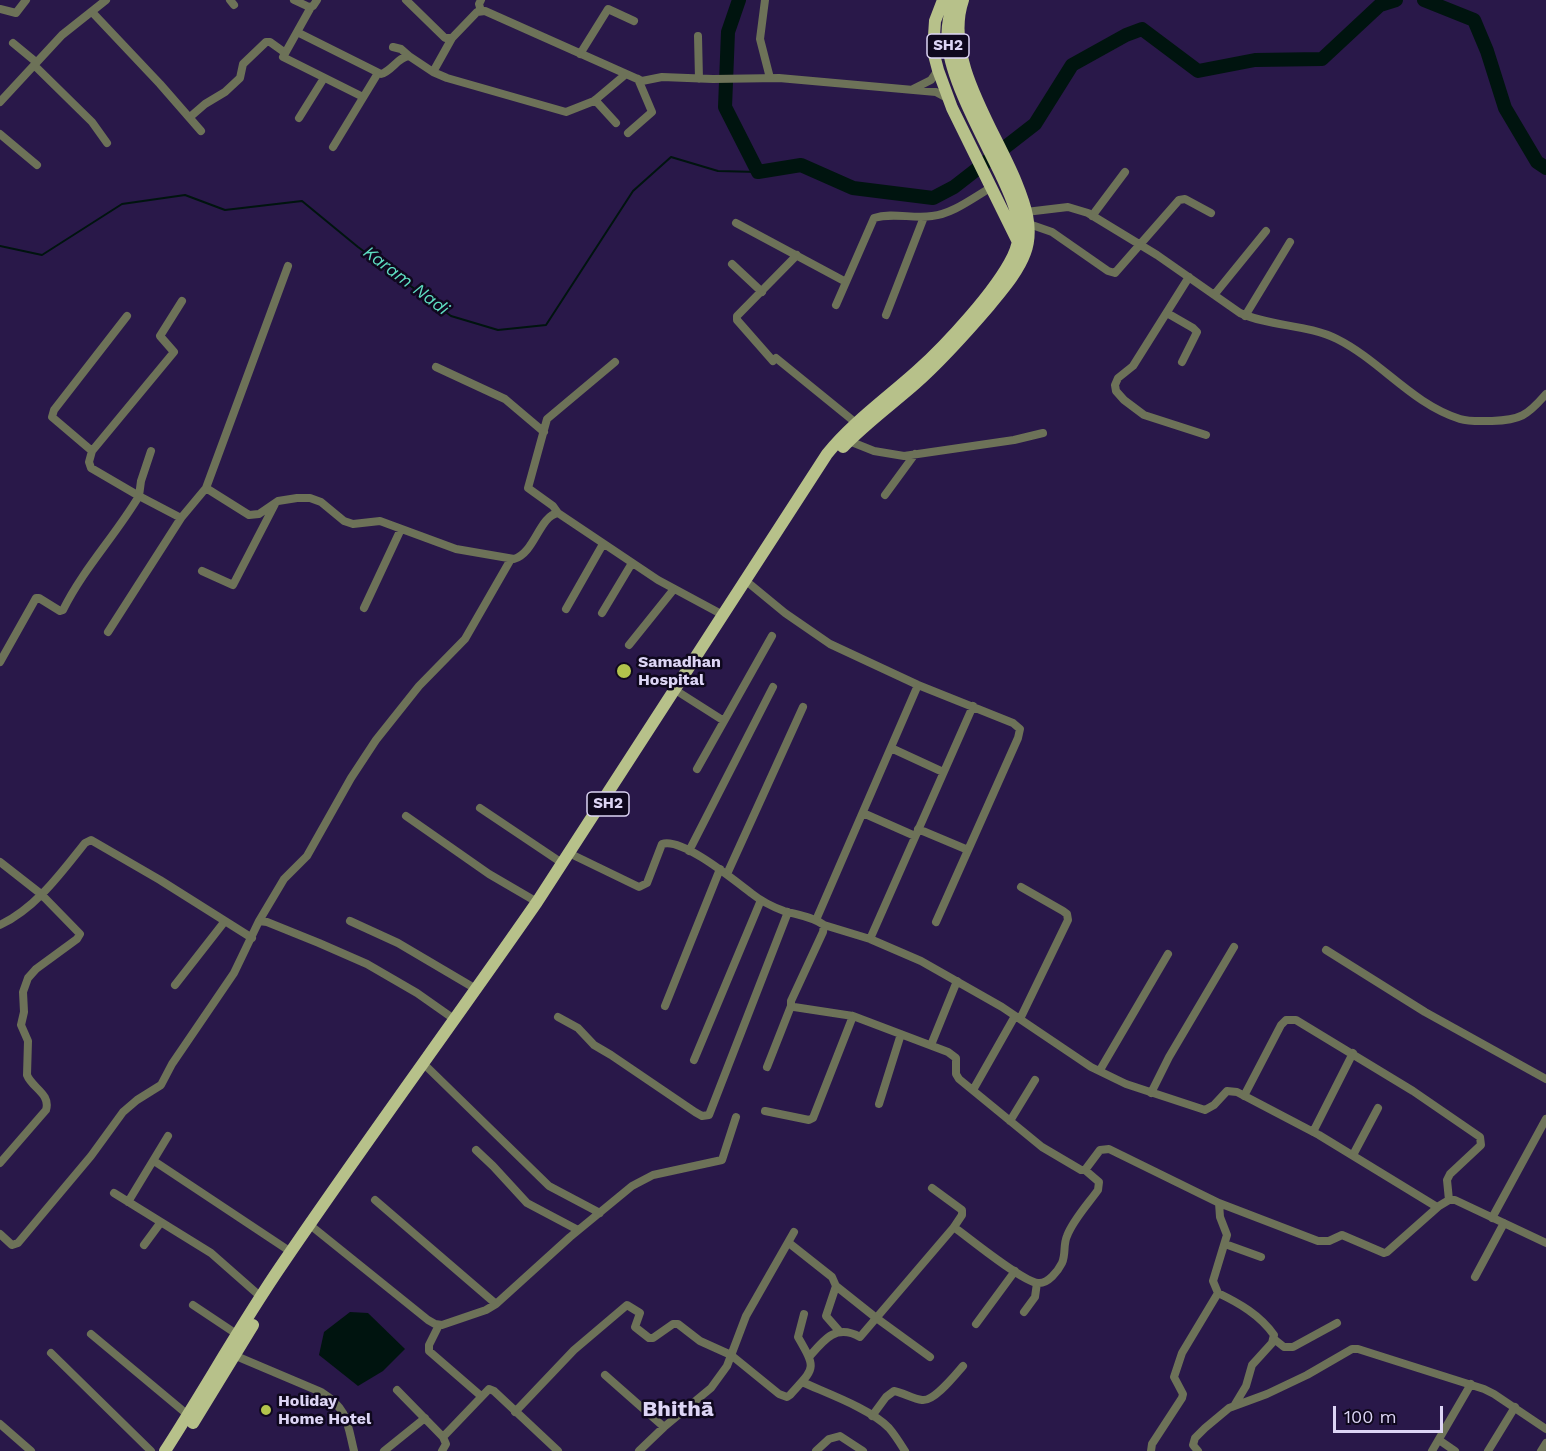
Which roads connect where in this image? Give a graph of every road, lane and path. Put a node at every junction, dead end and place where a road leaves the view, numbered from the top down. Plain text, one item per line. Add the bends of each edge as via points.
1 (26, 0) edge
2 (106, 0) edge
3 (294, 0) edge
4 (317, 0) edge
5 (406, 0) edge
6 (481, 0) edge
7 (765, 0) edge
8 (943, 0) edge
9 (955, 0) edge
10 (963, 0) edge
11 (311, 7) junction
12 (0, 9) edge
13 (481, 11) junction
14 (92, 12) junction
15 (634, 21) dead end
16 (297, 32) junction
17 (698, 36) dead end
18 (452, 38) junction
19 (13, 43) dead end
20 (393, 47) dead end
21 (284, 52) junction
22 (580, 54) junction
23 (409, 56) junction
24 (35, 64) junction
25 (938, 70) junction
26 (433, 72) junction
27 (378, 73) junction
28 (626, 74) junction
29 (324, 78) junction
30 (770, 78) junction
31 (638, 79) junction
32 (699, 79) junction
33 (967, 89) junction
34 (911, 90) junction
35 (363, 97) junction
36 (1, 100) edge
37 (595, 100) junction
38 (950, 103) junction
39 (190, 117) junction
40 (299, 118) dead end
41 (616, 123) dead end
42 (201, 131) dead end
43 (628, 133) dead end
44 (0, 135) edge
45 (107, 143) dead end
46 (333, 147) dead end
47 (37, 165) dead end
48 (1125, 172) dead end
49 (1007, 174) junction
50 (991, 185) junction
51 (1210, 213) dead end
52 (1092, 216) junction
53 (924, 217) junction
54 (1028, 218) junction
55 (736, 222) dead end
56 (1266, 231) dead end
57 (1290, 242) dead end
58 (1018, 243) junction
59 (1141, 245) junction
60 (797, 255) junction
61 (1017, 259) junction
62 (732, 264) dead end
63 (288, 266) dead end
64 (1189, 277) junction
65 (846, 282) junction
66 (762, 292) junction
67 (1214, 295) junction
68 (182, 301) dead end
69 (836, 305) dead end
70 (1167, 313) junction
71 (886, 315) dead end
72 (127, 316) dead end
73 (1245, 316) junction
74 (615, 362) dead end
75 (1182, 362) dead end
76 (436, 367) dead end
77 (1546, 394) edge
78 (856, 423) junction
79 (544, 432) junction
80 (1043, 433) dead end
81 (1206, 435) dead end
82 (849, 441) junction
83 (92, 451) junction
84 (152, 451) dead end
85 (915, 454) junction
86 (206, 488) junction
87 (885, 495) dead end
88 (139, 496) junction
89 (275, 503) junction
90 (558, 513) junction
91 (181, 518) junction
92 (401, 529) junction
93 (603, 543) junction
94 (511, 559) junction
95 (632, 563) junction
96 (202, 571) dead end
97 (751, 585) junction
98 (674, 589) junction
99 (364, 608) dead end
100 (566, 609) dead end
101 (602, 613) dead end
102 (723, 615) junction
103 (108, 632) dead end
104 (772, 636) dead end
105 (629, 645) dead end
106 (0, 662) edge
107 (918, 685) junction
108 (773, 687) dead end
109 (680, 693) junction
110 (973, 706) junction
111 (803, 707) dead end
112 (724, 721) junction
113 (891, 748) junction
114 (697, 769) dead end
115 (943, 772) junction
116 (480, 808) dead end
117 (863, 813) junction
118 (406, 816) dead end
119 (916, 832) junction
120 (968, 850) junction
121 (689, 851) junction
122 (575, 855) junction
123 (0, 862) edge
124 (562, 863) junction
125 (724, 871) junction
126 (1021, 887) dead end
127 (41, 894) junction
128 (761, 900) junction
129 (537, 902) junction
130 (788, 912) junction
131 (816, 920) junction
132 (225, 921) junction
133 (259, 921) junction
134 (350, 921) dead end
135 (936, 922) dead end
136 (0, 925) edge
137 (824, 925) junction
138 (252, 938) junction
139 (870, 939) junction
140 (1234, 947) dead end
141 (1326, 950) dead end
142 (1168, 954) dead end
143 (493, 973) junction
144 (957, 981) junction
145 (175, 985) dead end
146 (476, 989) junction
147 (665, 1006) dead end
148 (791, 1006) junction
149 (854, 1016) junction
150 (558, 1017) dead end
151 (1018, 1018) junction
152 (454, 1019) junction
153 (901, 1034) junction
154 (930, 1045) junction
155 (1353, 1053) junction
156 (694, 1060) dead end
157 (767, 1067) dead end
158 (428, 1068) junction
159 (1100, 1070) junction
160 (1546, 1079) edge
161 (1035, 1080) dead end
162 (973, 1090) junction
163 (1151, 1093) junction
164 (1244, 1096) junction
165 (879, 1104) dead end
166 (1378, 1108) dead end
167 (765, 1110) dead end
168 (736, 1117) dead end
169 (1546, 1119) edge
170 (1010, 1121) junction
171 (1313, 1132) junction
172 (168, 1136) dead end
173 (476, 1150) dead end
174 (1353, 1155) junction
175 (154, 1161) junction
176 (0, 1163) edge
177 (1085, 1170) junction
178 (932, 1188) dead end
179 (114, 1193) dead end
180 (375, 1200) dead end
181 (1449, 1200) junction
182 (128, 1202) junction
183 (1218, 1203) junction
184 (1437, 1207) junction
185 (600, 1213) junction
186 (1492, 1218) junction
187 (161, 1222) junction
188 (1504, 1223) junction
189 (954, 1227) junction
190 (315, 1229) junction
191 (578, 1230) junction
192 (794, 1232) dead end
193 (0, 1234) edge
194 (789, 1243) junction
195 (1546, 1243) edge
196 (1225, 1244) junction
197 (144, 1245) dead end
198 (291, 1252) junction
199 (1261, 1257) dead end
200 (1015, 1271) junction
201 (1475, 1277) dead end
202 (1037, 1283) junction
203 (836, 1286) junction
204 (1216, 1289) junction
205 (261, 1297) junction
206 (496, 1304) junction
207 (193, 1305) dead end
208 (1024, 1312) dead end
209 (804, 1314) dead end
210 (876, 1318) junction
211 (1337, 1323) dead end
212 (976, 1324) dead end
213 (439, 1325) junction
214 (840, 1332) junction
215 (90, 1334) dead end
216 (238, 1335) junction
217 (1274, 1339) junction
218 (51, 1353) dead end
219 (731, 1355) junction
220 (236, 1356) junction
221 (810, 1356) junction
222 (930, 1357) dead end
223 (963, 1366) dead end
224 (605, 1375) dead end
225 (802, 1382) junction
226 (1471, 1384) junction
227 (397, 1390) dead end
228 (481, 1396) junction
229 (203, 1398) junction
230 (1234, 1406) junction
231 (1515, 1407) junction
232 (515, 1412) junction
233 (188, 1415) junction
234 (872, 1416) junction
235 (425, 1418) junction
236 (0, 1424) edge
237 (664, 1427) junction
238 (1546, 1429) edge
239 (443, 1437) junction
240 (1439, 1440) junction
241 (1546, 1443) edge
242 (31, 1451) edge
243 (151, 1451) edge
244 (165, 1451) edge
245 (174, 1451) edge
246 (354, 1451) edge
247 (384, 1451) edge
248 (442, 1451) edge
249 (558, 1451) edge
250 (639, 1451) edge
251 (816, 1451) edge
252 (863, 1451) edge
253 (905, 1451) edge
254 (1151, 1451) edge
255 (1198, 1451) edge
256 (1432, 1451) edge
257 (1455, 1451) edge
258 (1488, 1451) edge
259 (1541, 1451) edge

1 - 12 street via 16,13
2 - 14 street
3 - 11 street
4 - 11 street
5 - 18 street via 441,36
6 - 13 street
7 - 30 street via 760,39
8 - 25 main road via 935,21 933,51
9 - 33 main road, SH2 via 948,44 951,59
10 - 33 main road, SH2 via 958,41
11 - 16 street
13 - 18 street via 472,15
13 - 22 street
14 - 24 street via 62,35
14 - 39 street
15 - 22 street via 608,9
16 - 21 street
16 - 27 street
17 - 32 street
18 - 26 street
19 - 24 street
20 - 23 street
21 - 29 street via 284,58
21 - 39 street via 266,42 244,63 241,78
22 - 28 street
23 - 26 street
23 - 27 street via 385,74
24 - 36 street
24 - 45 street via 92,122
25 - 34 street via 931,80
25 - 38 main road
26 - 37 street via 563,112
27 - 35 street
28 - 31 street
28 - 37 street
29 - 35 street
29 - 40 street
30 - 32 street
30 - 34 street
31 - 32 street
31 - 43 street via 652,112
33 - 49 main road, SH2
34 - 38 street via 936,92
35 - 46 street
37 - 41 street
38 - 50 main road
39 - 42 street
44 - 47 street
48 - 52 street
49 - 54 main road, SH2
49 - 58 main road, SH2 via 1018,215
50 - 53 street via 939,215
50 - 58 main road
51 - 59 street via 1179,200
52 - 54 street via 1068,207
52 - 59 street
53 - 65 street via 874,218
53 - 71 street
54 - 59 street via 1112,273
54 - 61 main road, SH2 via 1028,242
55 - 60 street
56 - 67 street
57 - 73 street
58 - 61 main road, SH2
59 - 64 street
60 - 65 street
60 - 66 street
61 - 78 main road, SH2 via 939,349
61 - 82 main road, SH2 via 1000,293 952,348
62 - 66 street
63 - 86 street
64 - 67 street
64 - 70 street
65 - 69 street
66 - 78 street via 737,318 775,360
67 - 73 street
68 - 83 street via 160,336 174,352
70 - 75 street via 1197,332
70 - 81 street via 1133,366 1116,381 1116,391 1144,415
72 - 83 street via 52,413 54,421
73 - 77 street via 1334,338 1418,398 1461,420 1516,419 1533,409
74 - 79 street via 549,417
76 - 79 street via 504,399
78 - 102 main road, SH2 via 822,461
79 - 90 street via 528,488
80 - 85 street
82 - 85 street via 894,455
82 - 97 main road, SH2
83 - 88 street via 91,468
84 - 88 street
85 - 87 street
86 - 89 street via 249,515 260,514
86 - 91 street
88 - 91 street
88 - 106 street via 77,583 63,611 36,598
89 - 92 street via 310,498 348,523 378,520
89 - 96 street via 233,585
90 - 93 street
90 - 94 street via 549,517 523,555
91 - 103 street
92 - 94 street via 456,549
92 - 99 street
93 - 95 street
93 - 100 street
94 - 133 street via 465,639 419,686 376,740 307,856 284,879
95 - 98 street
95 - 101 street
97 - 107 street via 819,638
97 - 109 main road, SH2
98 - 102 street
98 - 105 street
102 - 124 main road, SH2
104 - 112 street
107 - 110 street
107 - 113 street
108 - 121 street
109 - 112 street
109 - 122 main road, SH2
110 - 115 street
110 - 120 street via 1020,729
111 - 125 street
112 - 114 street
113 - 115 street
113 - 117 street
115 - 119 street
116 - 124 street
117 - 119 street
117 - 131 street
118 - 129 street
119 - 120 street
119 - 139 street
120 - 135 street
121 - 122 street via 662,844 647,883 639,887
121 - 125 street
122 - 143 main road, SH2
123 - 127 street
124 - 129 main road, SH2
125 - 128 street
125 - 147 street
126 - 151 street via 1063,911 1068,920
127 - 132 street via 91,840
127 - 136 street via 13,919
127 - 176 street via 80,935 36,969 25,983 21,1026 28,1041 27,1075 48,1105
128 - 130 street
128 - 156 street
129 - 143 main road, SH2
130 - 131 street
130 - 150 street via 706,1117 594,1045 578,1028
131 - 137 street
132 - 138 street
132 - 145 street
133 - 138 street
133 - 152 street via 348,955 417,993
134 - 146 street via 398,943
137 - 139 street
137 - 148 street
138 - 193 street via 234,973 158,1089 123,1112 18,1243 12,1245
139 - 144 street
140 - 163 street
141 - 160 street via 1425,1012
142 - 159 street
143 - 146 main road, SH2
143 - 158 main road, SH2
144 - 151 street
144 - 154 street
146 - 152 main road, SH2
148 - 149 street
148 - 157 street
149 - 153 street
149 - 167 street via 813,1118
151 - 159 street
151 - 162 street
152 - 198 main road, SH2
153 - 154 street
153 - 165 street
154 - 162 street via 956,1058 958,1079
155 - 164 street via 1296,1020 1286,1020
155 - 171 street
155 - 181 street via 1480,1137 1478,1148 1447,1180
158 - 185 street via 549,1186
158 - 190 main road, SH2
159 - 163 street
161 - 170 street
162 - 170 street
163 - 164 street via 1205,1110 1227,1091
164 - 171 street
166 - 174 street
168 - 185 street via 722,1160 653,1175 632,1186
169 - 186 street
170 - 177 street via 1042,1147
171 - 174 street
172 - 175 street
173 - 191 street via 527,1203
174 - 184 street
175 - 182 street
175 - 198 street
177 - 183 street via 1100,1150 1109,1149
177 - 202 street via 1099,1182 1098,1190 1066,1238 1065,1254 1058,1269 1044,1282
178 - 189 street via 962,1210
179 - 182 street
180 - 206 street
181 - 184 street
181 - 186 street
182 - 187 street
183 - 184 street via 1318,1241 1342,1235 1384,1253
183 - 196 street via 1227,1235
185 - 191 street
186 - 188 street
187 - 197 street
187 - 205 street via 211,1253
188 - 195 street
188 - 201 street
189 - 200 street
189 - 210 street
190 - 213 street
190 - 220 main road, SH2
191 - 206 street
192 - 194 street
194 - 203 street via 832,1277
194 - 219 street via 746,1316
196 - 199 street
196 - 204 street
198 - 205 main road, SH2
200 - 202 street
200 - 212 street
202 - 208 street via 1035,1297
203 - 210 street
203 - 214 street via 826,1316
204 - 217 street via 1266,1325
204 - 254 street via 1182,1353 1174,1377 1182,1398
205 - 216 main road, SH2
206 - 213 street
207 - 216 street
209 - 221 street via 798,1337
210 - 214 street via 860,1337 849,1331
210 - 222 street
211 - 217 street via 1293,1347 1284,1347
213 - 228 street via 429,1351
214 - 221 street via 826,1338
215 - 233 street
216 - 229 main road, SH2
217 - 230 street via 1252,1365
218 - 243 street
219 - 225 street via 783,1396 790,1395
219 - 232 street via 675,1324 649,1338 635,1327 640,1313 627,1305 574,1350
219 - 237 street via 711,1388
220 - 229 main road, SH2
220 - 246 street via 331,1398 344,1411
221 - 225 street via 810,1372
223 - 234 street via 928,1400 894,1391
224 - 237 street
225 - 234 street
226 - 230 street via 1352,1349 1297,1380
226 - 231 street
226 - 240 street
227 - 235 street
228 - 232 street via 491,1389
228 - 239 street
229 - 233 main road, SH2
229 - 245 main road, SH2
230 - 255 street via 1196,1438 1193,1444
231 - 238 street
231 - 258 street
232 - 249 street
233 - 244 main road, SH2
234 - 253 street via 890,1428
235 - 239 street
235 - 247 street
236 - 242 street
237 - 250 street
239 - 248 street via 446,1444
240 - 256 street
240 - 257 street
241 - 259 street
251 - 252 street via 829,1438 840,1436

